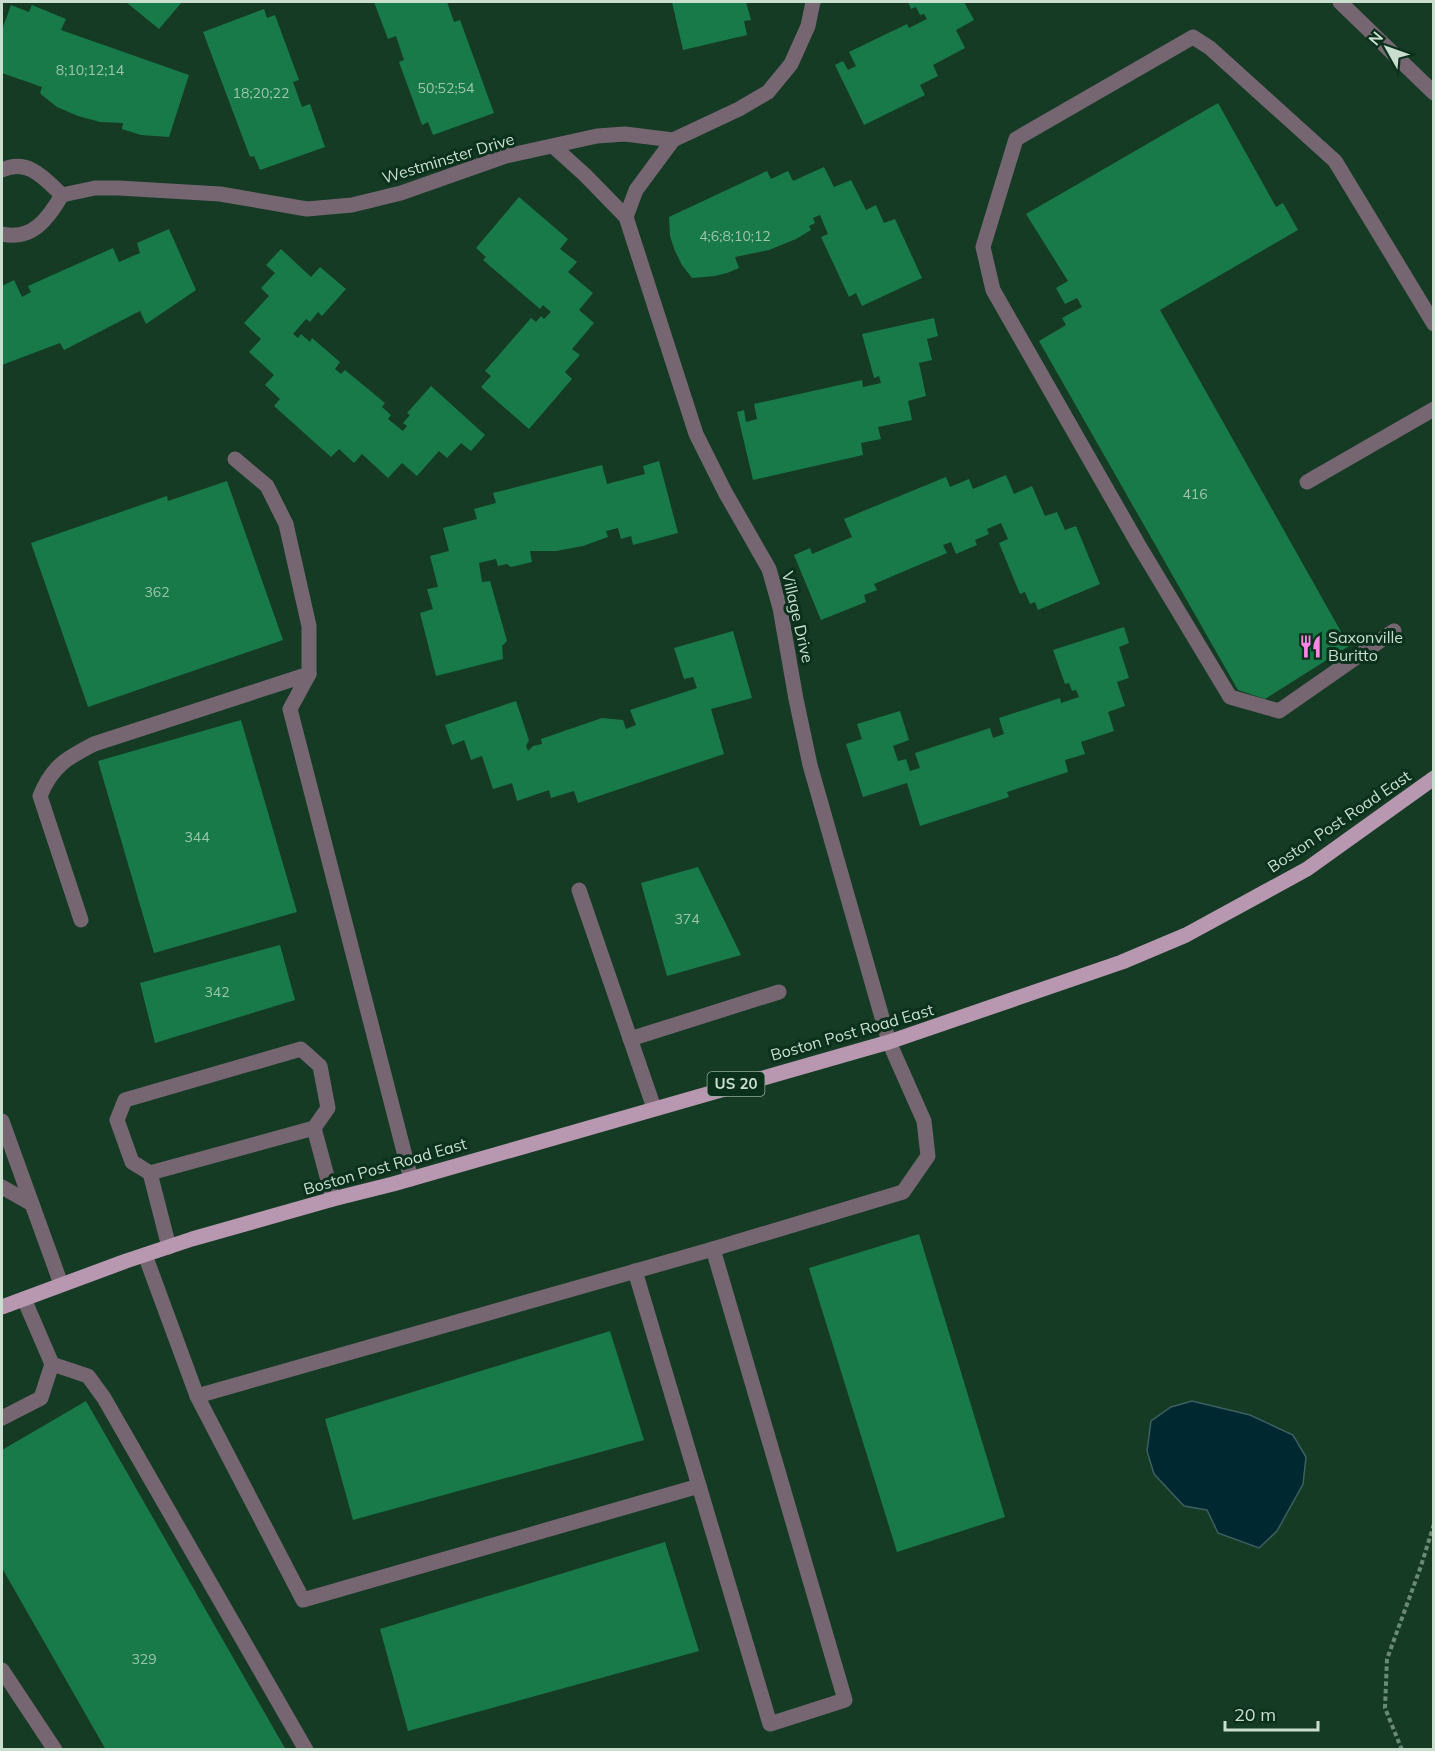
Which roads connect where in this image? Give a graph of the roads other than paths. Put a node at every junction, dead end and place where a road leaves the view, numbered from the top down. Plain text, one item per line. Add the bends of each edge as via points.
1 (813, 2) edge
2 (1340, 2) edge
3 (1434, 93) edge
4 (674, 140) junction
5 (554, 147) junction
6 (2, 170) edge
7 (62, 195) junction
8 (626, 217) junction
9 (2, 234) edge
10 (1434, 324) edge
11 (1434, 409) edge
12 (235, 459) dead end
13 (1307, 482) dead end
14 (1394, 631) dead end
15 (309, 674) junction
16 (1434, 778) edge
17 (579, 890) dead end
18 (81, 920) dead end
19 (779, 992) dead end
20 (630, 1039) junction
21 (889, 1042) junction
22 (654, 1108) junction
23 (2, 1121) edge
24 (314, 1128) junction
25 (150, 1173) junction
26 (411, 1179) junction
27 (2, 1187) edge
28 (333, 1199) junction
29 (32, 1204) junction
30 (168, 1247) junction
31 (713, 1249) junction
32 (145, 1255) junction
33 (635, 1271) junction
34 (61, 1284) junction
35 (24, 1299) junction
36 (2, 1307) edge
37 (52, 1364) junction
38 (197, 1396) junction
39 (2, 1418) edge
40 (699, 1486) junction
41 (2, 1670) edge
42 (55, 1749) edge
43 (306, 1749) edge

1 - 4 street via 808,26 791,64 768,92
2 - 3 street
4 - 5 street, Westminster Drive via 625,134 597,136
4 - 8 street via 636,190
5 - 7 street, Westminster Drive via 507,156 400,193 352,205 307,209 220,194 119,188
5 - 8 street, Village Drive
6 - 7 street via 13,165 36,170
7 - 9 street via 51,213 31,232
8 - 21 street, Village Drive via 696,434 769,569 810,765
10 - 14 street via 1335,161 1193,37 1016,139 983,247 993,290 1230,697 1279,711
11 - 13 street
12 - 15 street via 267,486 286,524 309,626
15 - 18 street via 94,744 68,757 47,780 40,796
15 - 26 street via 290,709
16 - 21 main road, Boston Post Road East / US 20 via 1307,869 1186,935 1122,962
17 - 20 street
19 - 20 street
20 - 22 street
21 - 22 main road, Boston Post Road East / US 20
21 - 31 street, Village Drive via 924,1122 928,1156 903,1192
22 - 26 main road, Boston Post Road East / US 20
23 - 29 street
24 - 25 street
24 - 25 street via 328,1108 320,1066 301,1048 125,1100 117,1120 132,1162
24 - 28 street
25 - 30 street
26 - 28 main road, Boston Post Road East / US 20
27 - 29 street
28 - 30 main road, Boston Post Road East / US 20
29 - 34 street
30 - 32 main road, Boston Post Road East / US 20
31 - 33 street, Village Drive
31 - 40 street via 845,1700 770,1724
32 - 34 main road, Boston Post Road East / US 20
32 - 38 street
33 - 38 street, Village Drive
33 - 40 street
34 - 35 main road, Boston Post Road East / US 20
35 - 36 main road, Boston Post Road East / US 20
35 - 37 street
37 - 39 street via 41,1398
37 - 43 street via 88,1376 104,1398
38 - 40 street via 303,1600
41 - 42 street

